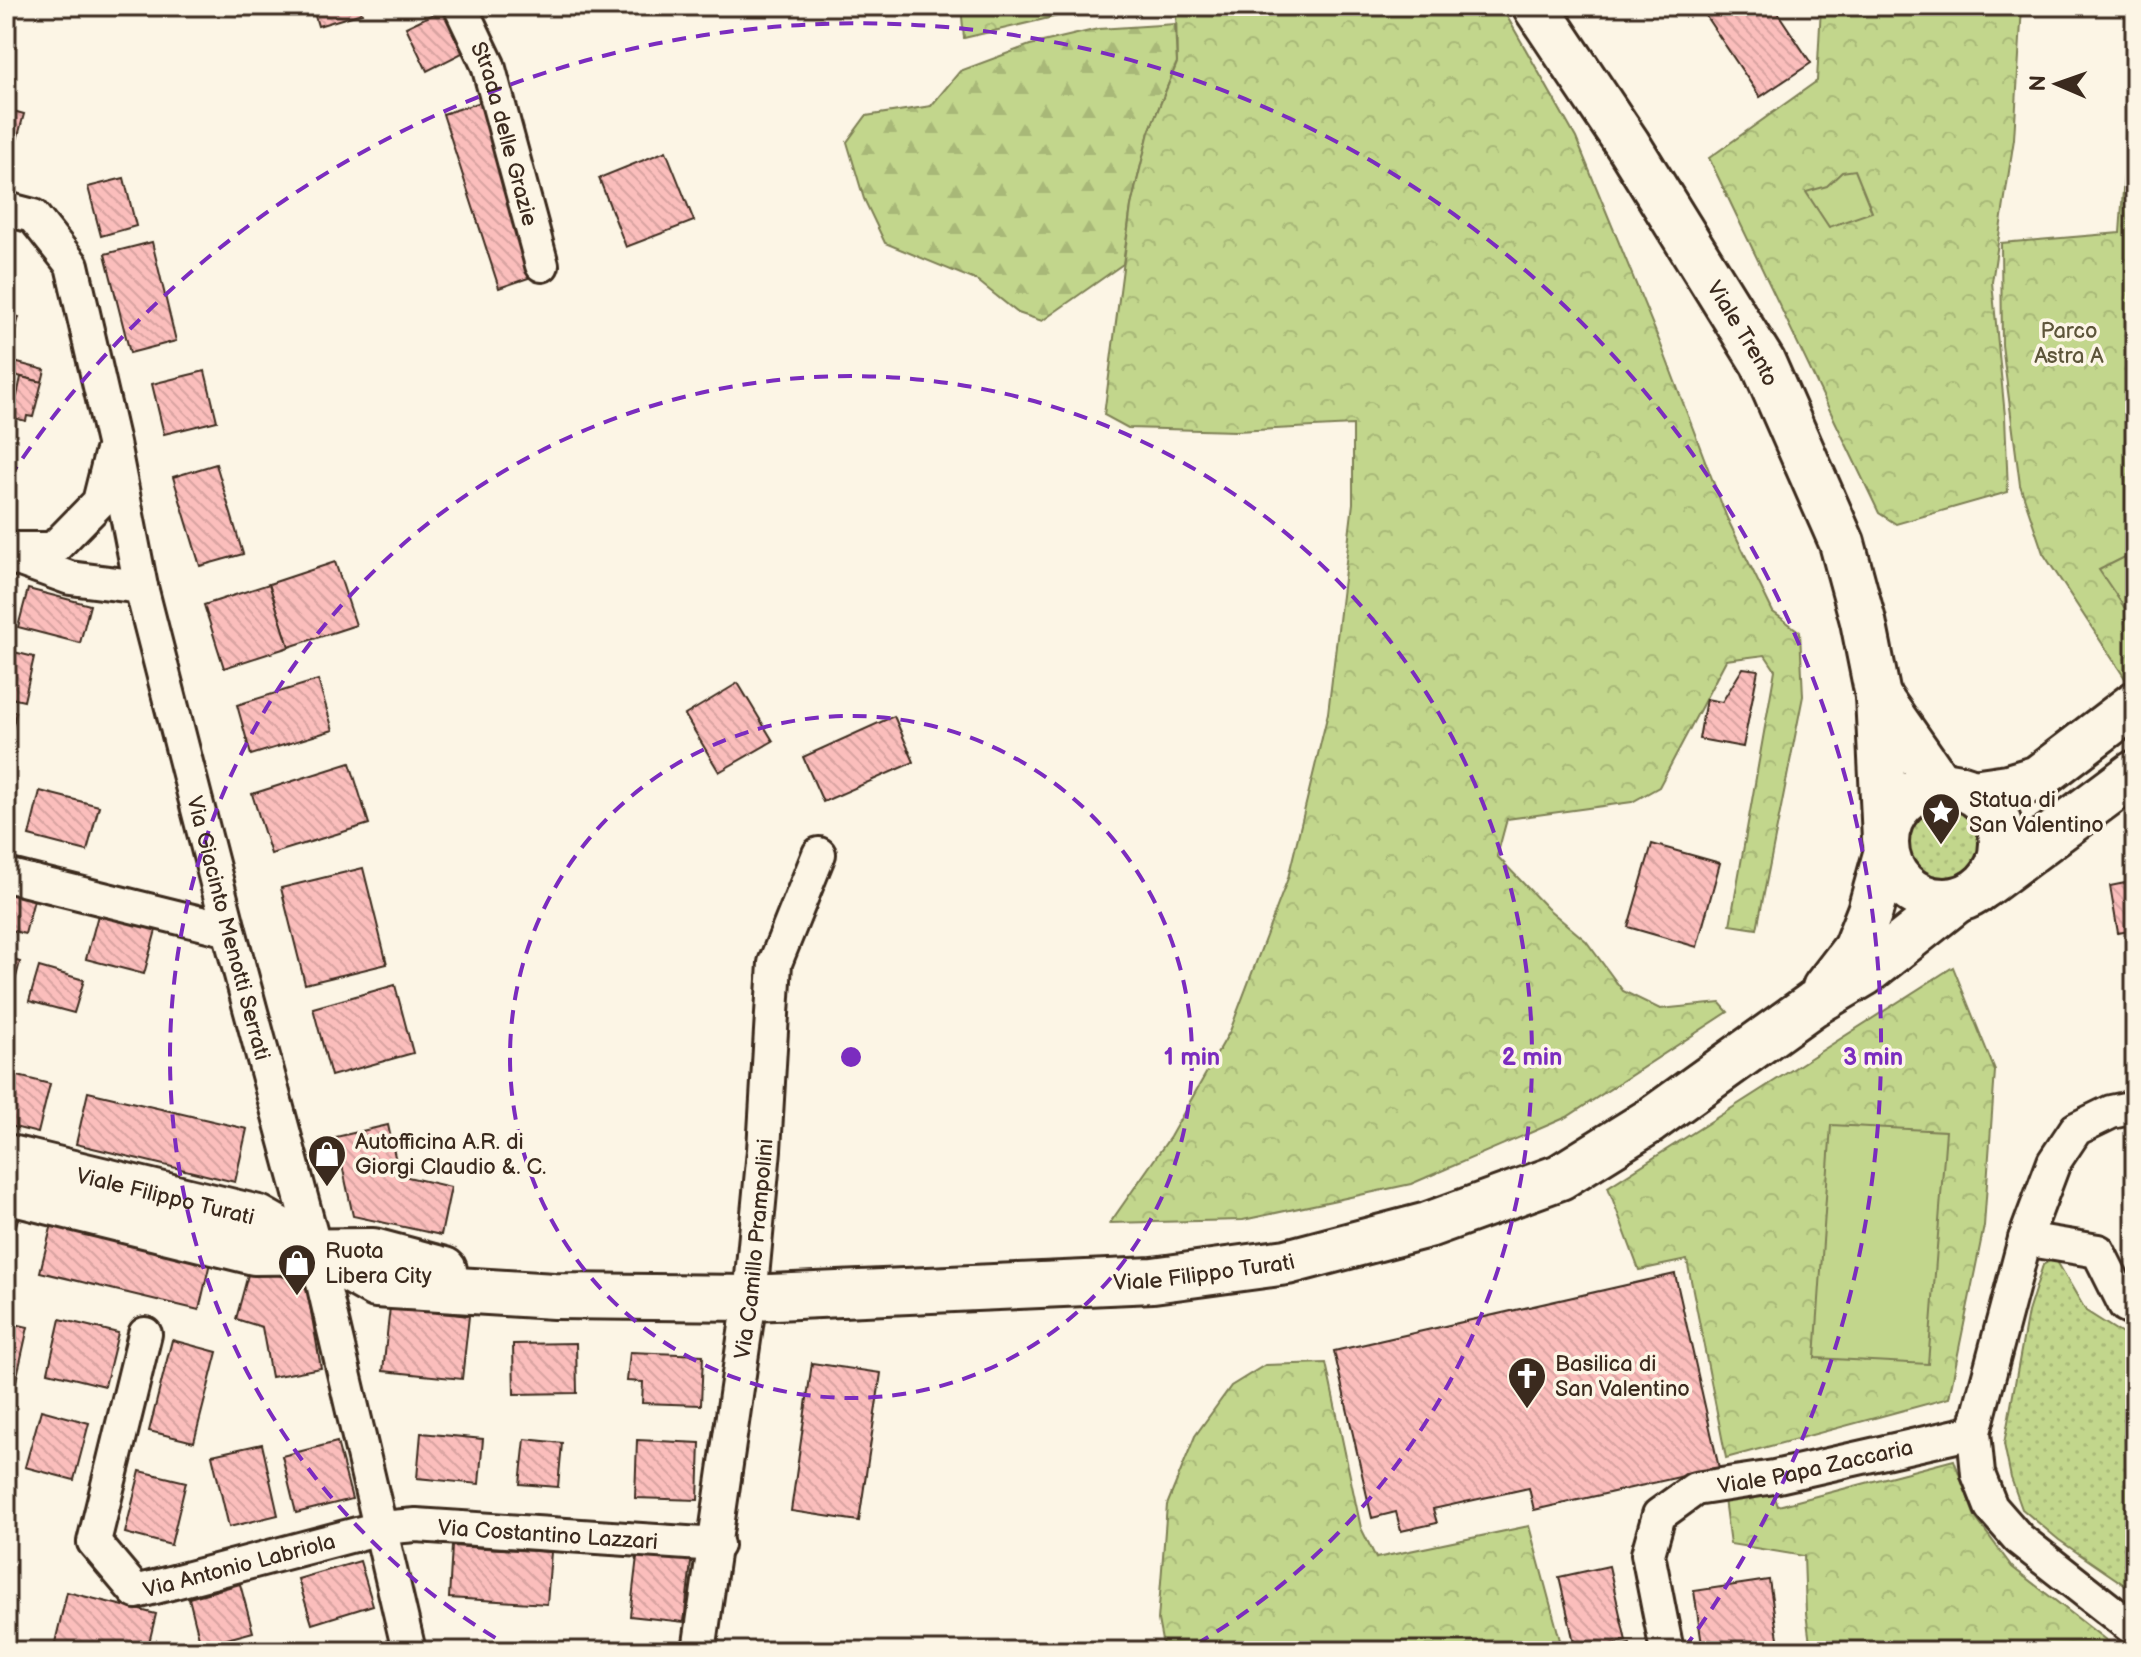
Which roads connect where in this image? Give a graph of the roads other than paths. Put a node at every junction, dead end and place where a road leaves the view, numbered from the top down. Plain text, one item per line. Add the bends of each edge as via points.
1 (460, 6) edge
2 (1535, 6) edge
3 (19, 213) edge
4 (542, 265) dead end
5 (113, 443) junction
6 (6, 549) edge
7 (53, 549) junction
8 (6, 555) edge
9 (141, 587) junction
10 (1878, 696) junction
11 (2135, 704) edge
12 (2135, 773) edge
13 (1956, 788) junction
14 (1886, 847) junction
15 (819, 854) dead end
16 (6, 875) edge
17 (1970, 893) junction
18 (229, 930) junction
19 (1813, 1004) junction
20 (2135, 1107) edge
21 (6, 1157) edge
22 (6, 1191) edge
23 (2025, 1239) junction
24 (316, 1253) junction
25 (750, 1298) junction
26 (2135, 1310) edge
27 (145, 1334) dead end
28 (1974, 1432) junction
29 (380, 1528) junction
30 (717, 1545) junction
31 (2135, 1630) edge
32 (409, 1651) edge
33 (699, 1651) edge
34 (1667, 1651) edge

1 - 4 street, Strada delle Grazie via 488,65
2 - 10 street, Viale Trento via 1763,363 1842,543
3 - 5 street, Via Giacinto Menotti Serrati via 72,265
5 - 7 street via 99,502
5 - 9 street, Via Giacinto Menotti Serrati
6 - 7 street
7 - 9 street via 102,565
8 - 9 street via 70,578
9 - 18 street, Via Giacinto Menotti Serrati
10 - 13 street, Viale Trento
10 - 14 street, Viale Trento
11 - 13 street via 2038,778 2008,787
12 - 17 street, Viale Filippo Turati
13 - 14 street via 1924,788 1909,796 1893,816
13 - 17 street via 1987,804 2001,837 1995,872
14 - 17 street via 1893,872 1920,896 1938,901
14 - 19 street, Viale Filippo Turati via 1855,949
15 - 25 street, Via Camillo Prampolini via 775,963
16 - 18 street
17 - 19 street, Viale Filippo Turati via 1865,973
18 - 24 street, Via Giacinto Menotti Serrati
19 - 25 street, Viale Filippo Turati via 1650,1121 1560,1177 1428,1225 1287,1262 1153,1280
20 - 23 street via 2076,1129 2054,1162
21 - 24 street, Viale Filippo Turati via 258,1218
22 - 24 street, Viale Filippo Turati via 254,1252
23 - 26 street via 2098,1251 2125,1305
23 - 28 street
24 - 25 street, Viale Filippo Turati via 373,1251 554,1296
24 - 29 street, Via Giacinto Menotti Serrati
25 - 30 street, Via Camillo Prampolini
27 - 29 street, Via Antonio Labriola via 94,1542 136,1592
28 - 31 street via 1978,1474 1991,1507 2019,1539
28 - 34 street, Viale Papa Zaccaria via 1774,1477 1695,1489 1683,1497 1659,1515 1648,1554
29 - 30 street, Via Costantino Lazzari via 416,1525
29 - 32 street, Via Giacinto Menotti Serrati
30 - 33 street, Via Camillo Prampolini

